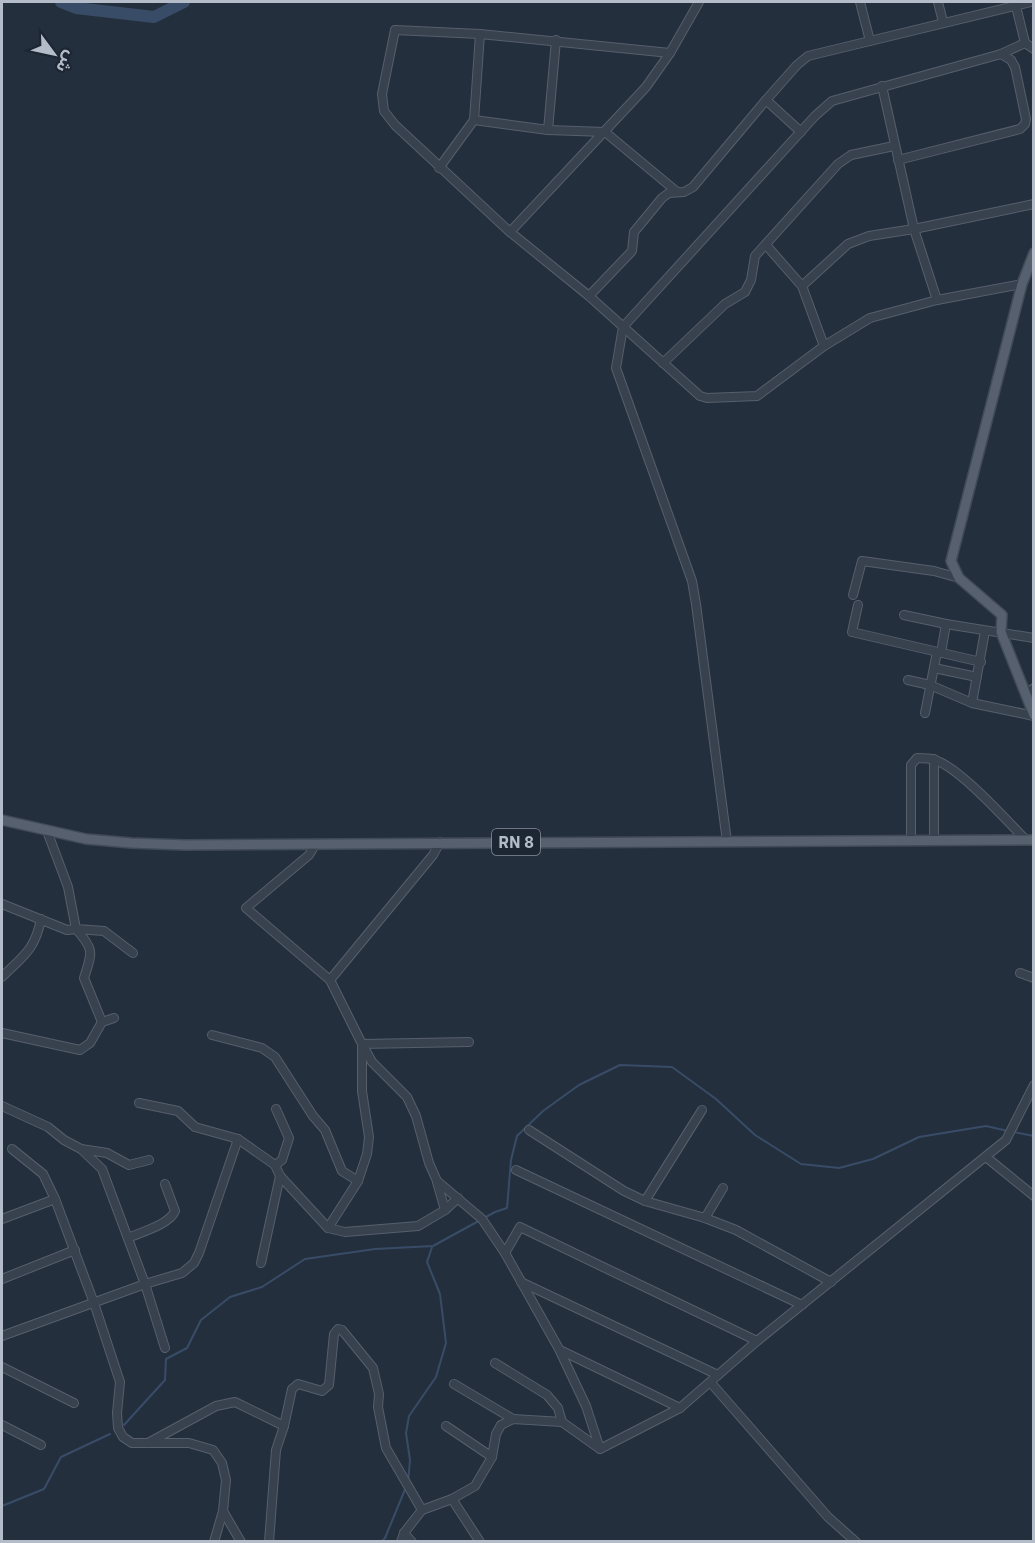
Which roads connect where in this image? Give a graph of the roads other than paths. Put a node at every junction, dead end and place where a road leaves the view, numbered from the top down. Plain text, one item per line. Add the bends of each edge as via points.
1 (699, 2) edge
2 (860, 2) edge
3 (938, 2) edge
4 (1031, 2) edge
5 (1016, 3) edge
6 (943, 22) junction
7 (480, 34) junction
8 (556, 40) junction
9 (870, 41) junction
10 (1025, 43) junction
11 (1034, 50) edge
12 (670, 53) junction
13 (1001, 54) junction
14 (882, 86) junction
15 (766, 100) junction
16 (474, 120) junction
17 (548, 130) junction
18 (605, 132) junction
19 (801, 132) junction
20 (894, 146) junction
21 (898, 160) junction
22 (439, 168) junction
23 (671, 190) junction
24 (1034, 204) edge
25 (914, 229) junction
26 (510, 232) junction
27 (766, 245) junction
28 (1034, 253) edge
29 (1022, 284) junction
30 (802, 286) junction
31 (589, 296) junction
32 (938, 300) junction
33 (623, 327) junction
34 (824, 346) junction
35 (663, 363) junction
36 (958, 578) junction
37 (853, 595) dead end
38 (858, 605) dead end
39 (904, 615) dead end
40 (946, 624) junction
41 (984, 631) junction
42 (1001, 632) junction
43 (1034, 638) edge
44 (939, 653) junction
45 (981, 662) junction
46 (934, 668) junction
47 (977, 677) junction
48 (908, 680) dead end
49 (930, 685) junction
50 (1029, 691) edge
51 (972, 703) junction
52 (925, 712) dead end
53 (1034, 715) edge
54 (934, 759) junction
55 (2, 820) edge
56 (47, 831) junction
57 (911, 840) junction
58 (934, 840) junction
59 (1030, 840) edge
60 (440, 842) junction
61 (727, 842) junction
62 (316, 843) junction
63 (2, 904) edge
64 (41, 919) junction
65 (76, 929) junction
66 (133, 953) dead end
67 (1020, 973) dead end
68 (2, 977) edge
69 (1034, 978) edge
70 (330, 980) junction
71 (114, 1018) dead end
72 (102, 1022) junction
73 (2, 1034) edge
74 (212, 1035) dead end
75 (469, 1042) dead end
76 (362, 1044) junction
77 (1034, 1085) edge
78 (139, 1103) dead end
79 (2, 1106) edge
80 (276, 1109) dead end
81 (702, 1110) dead end
82 (529, 1130) dead end
83 (238, 1139) junction
84 (12, 1149) dead end
85 (81, 1149) junction
86 (986, 1157) junction
87 (149, 1160) dead end
88 (275, 1165) junction
89 (516, 1170) dead end
90 (280, 1176) junction
91 (358, 1181) junction
92 (437, 1181) junction
93 (165, 1184) dead end
94 (723, 1188) dead end
95 (1034, 1196) edge
96 (458, 1198) junction
97 (55, 1199) junction
98 (645, 1201) junction
99 (444, 1210) junction
100 (705, 1218) junction
101 (2, 1219) edge
102 (328, 1228) junction
103 (128, 1238) junction
104 (75, 1250) junction
105 (505, 1253) junction
106 (261, 1263) dead end
107 (2, 1279) edge
108 (521, 1282) junction
109 (831, 1282) junction
110 (145, 1284) junction
111 (94, 1303) junction
112 (802, 1305) junction
113 (2, 1336) edge
114 (757, 1341) junction
115 (165, 1348) dead end
116 (559, 1349) junction
117 (495, 1363) dead end
118 (2, 1367) edge
119 (718, 1375) junction
120 (711, 1383) junction
121 (454, 1384) dead end
122 (74, 1403) dead end
123 (680, 1408) junction
124 (513, 1419) junction
125 (562, 1422) junction
126 (2, 1425) edge
127 (284, 1426) junction
128 (446, 1426) dead end
129 (147, 1444) junction
130 (41, 1445) dead end
131 (600, 1449) junction
132 (492, 1457) junction
133 (452, 1499) junction
134 (422, 1510) junction
135 (223, 1511) junction
136 (403, 1537) edge
137 (214, 1542) edge
138 (241, 1542) edge
139 (269, 1542) edge
140 (412, 1542) edge
141 (480, 1542) edge
142 (856, 1542) edge

1 - 12 street
2 - 9 street
3 - 6 street
4 - 5 street
5 - 6 street
5 - 10 street
6 - 9 street
7 - 8 street
7 - 16 street
7 - 22 street via 395,30 382,94 384,111
8 - 12 street
8 - 17 street
9 - 15 street via 808,56
10 - 11 street
10 - 13 street
12 - 18 street via 646,87
13 - 14 street
13 - 21 street via 1014,67 1025,124 1020,129
14 - 19 street via 832,101
14 - 20 street
15 - 19 street
15 - 23 street via 693,187 684,192
16 - 17 street
16 - 22 street
17 - 18 street
18 - 23 street
18 - 26 street
19 - 33 street
20 - 21 street
20 - 27 street via 845,158
21 - 25 street
22 - 26 street
23 - 31 street via 634,232 632,250
24 - 25 street
25 - 30 street via 869,236 848,244
25 - 32 street
26 - 31 street
27 - 30 street
27 - 35 street via 754,256 745,292 725,304
28 - 29 main road
29 - 32 street
29 - 36 main road via 951,561
30 - 34 street
31 - 33 street
32 - 34 street via 870,318
33 - 35 street
33 - 61 street via 616,368 692,580
34 - 35 street via 764,393 753,397 700,396
36 - 37 street via 862,561
36 - 42 main road via 1002,615
38 - 44 street via 852,632
39 - 40 street
40 - 41 street
40 - 44 street
41 - 42 street
41 - 45 street
42 - 43 street
42 - 50 main road
44 - 45 street
44 - 46 street
45 - 47 street
46 - 47 street
46 - 49 street
47 - 51 street
48 - 49 street
49 - 51 street
49 - 52 street
50 - 53 main road
51 - 53 street
54 - 57 street via 917,758 911,765
54 - 58 street
54 - 59 street via 960,776
55 - 56 main road, RN 8
56 - 62 main road, RN 8 via 131,843
56 - 65 street via 68,887
57 - 58 main road, RN 8
57 - 61 main road, RN 8
58 - 59 main road, RN 8
60 - 61 main road, RN 8
60 - 62 main road, RN 8
60 - 70 street
62 - 70 street via 309,855 246,908
63 - 64 street
64 - 65 street via 67,930
64 - 68 street via 32,948
65 - 66 street via 104,931
65 - 72 street via 92,954 84,978
67 - 69 street
70 - 76 street
71 - 72 street
72 - 73 street via 90,1043 80,1050
74 - 91 street via 262,1047 275,1058 312,1116 326,1130 342,1171
75 - 76 street
76 - 91 street via 362,1091 369,1137
76 - 92 street via 372,1062 406,1097
77 - 86 street via 1006,1140
78 - 83 street via 178,1111 195,1127
79 - 85 street via 48,1127
80 - 88 street via 289,1138 282,1160
81 - 98 street
82 - 98 street
83 - 88 street
83 - 110 street via 194,1263 182,1272
84 - 97 street via 43,1173
85 - 87 street via 107,1153 129,1165
85 - 103 street via 102,1169
86 - 95 street
86 - 109 street
88 - 90 street
89 - 112 street
90 - 102 street
90 - 106 street
91 - 102 street
92 - 96 street
92 - 99 street
93 - 103 street via 173,1215
94 - 100 street
96 - 99 street
96 - 105 street via 482,1219
97 - 101 street
97 - 104 street
98 - 100 street
99 - 102 street via 418,1226 345,1232
100 - 109 street via 736,1230
103 - 110 street
104 - 107 street
104 - 111 street
105 - 108 street
105 - 114 street via 520,1227
108 - 116 street
108 - 119 street
109 - 112 street
110 - 111 street
110 - 115 street
111 - 113 street
111 - 129 street via 120,1382 118,1428 132,1443
112 - 114 street
114 - 119 street
116 - 123 street
116 - 131 street via 586,1406
117 - 125 street via 548,1395
118 - 122 street
119 - 120 street
120 - 123 street
120 - 142 street via 828,1517
121 - 124 street
123 - 131 street
124 - 125 street
124 - 132 street via 501,1425 496,1434
125 - 131 street
126 - 130 street
127 - 129 street via 235,1402 216,1406
127 - 134 street via 292,1389 298,1384 322,1391 328,1384 334,1334 342,1330 373,1368 386,1448
127 - 139 street via 276,1450
128 - 132 street
129 - 135 street via 189,1443 213,1450 222,1462 226,1480
132 - 133 street via 475,1486
133 - 134 street
133 - 141 street
134 - 136 street
135 - 137 street
135 - 138 street
136 - 140 street

